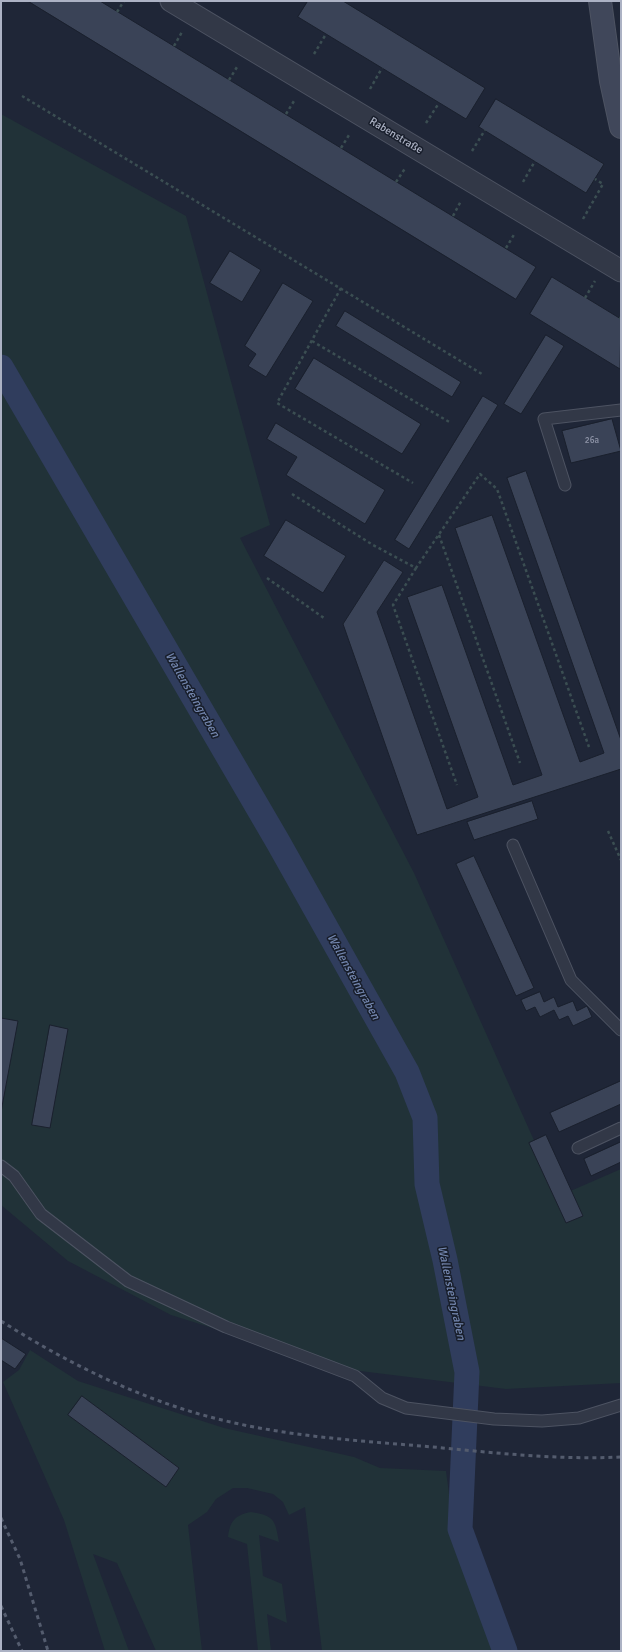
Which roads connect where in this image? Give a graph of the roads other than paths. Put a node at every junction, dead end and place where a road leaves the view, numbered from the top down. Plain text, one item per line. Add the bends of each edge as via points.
1 (171, 1) edge
2 (600, 1) edge
3 (621, 127) edge
4 (621, 271) edge
5 (621, 410) edge
6 (565, 486) dead end
7 (513, 845) dead end
8 (621, 1030) edge
9 (621, 1128) edge
10 (578, 1148) dead end
11 (1, 1166) edge
12 (621, 1405) edge

1 - 4 street, Rabenstraße
2 - 3 main road via 610,81
5 - 6 lane via 544,419
7 - 8 lane via 571,980
9 - 10 lane
11 - 12 lane via 14,1176 41,1214 128,1281 226,1328 355,1376 382,1398 406,1408 494,1418 542,1420 578,1418

